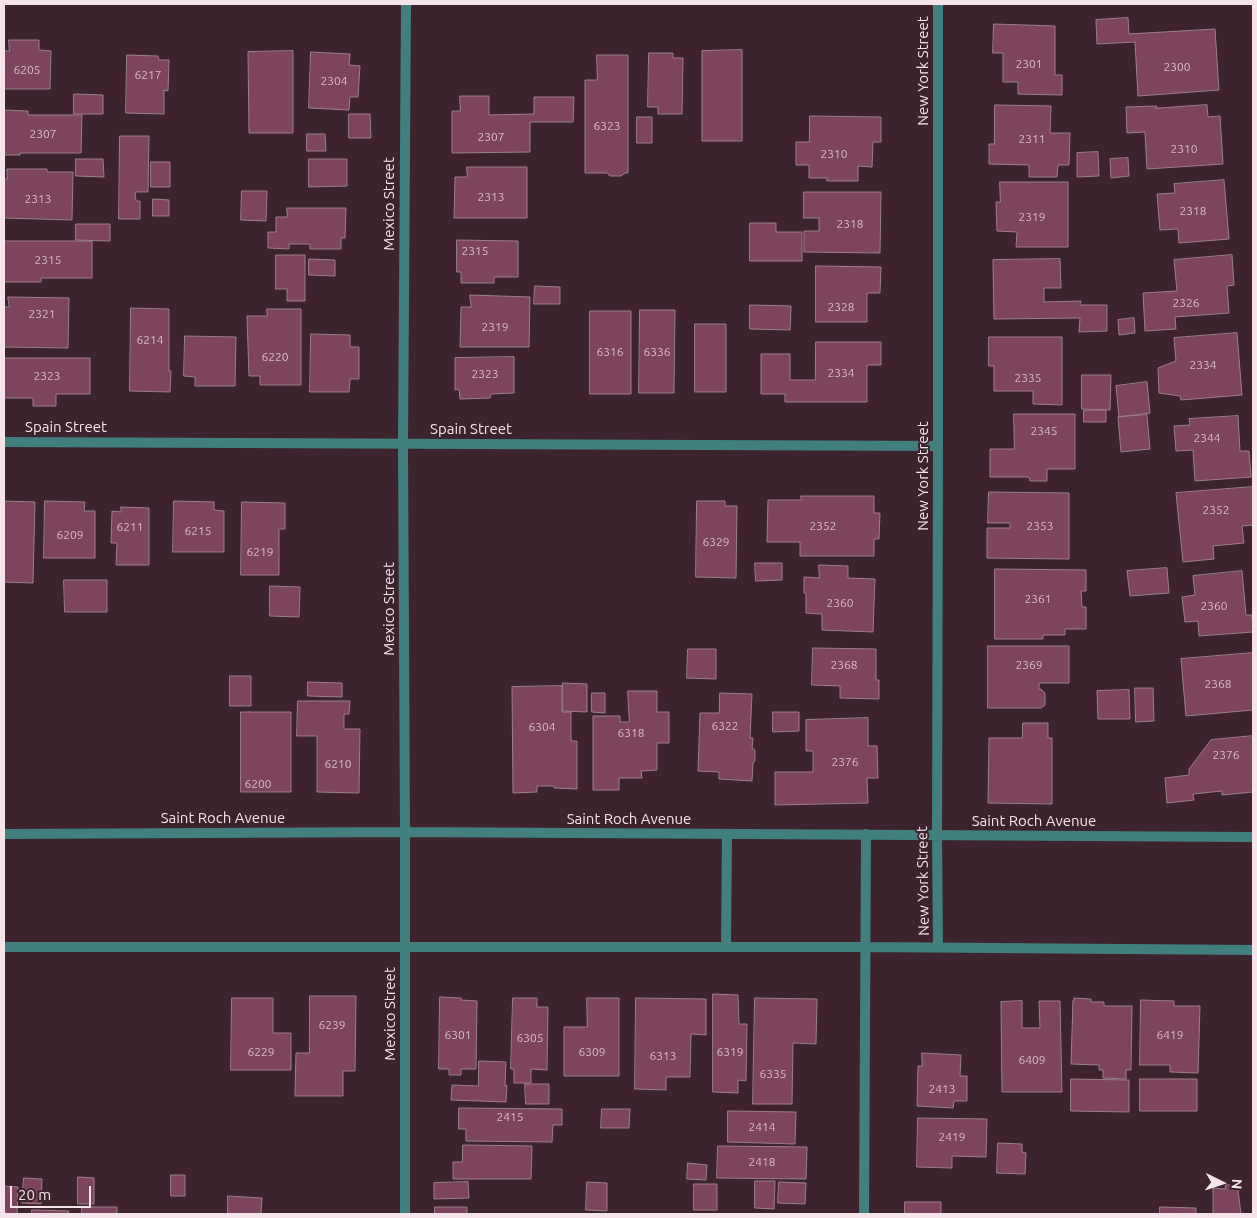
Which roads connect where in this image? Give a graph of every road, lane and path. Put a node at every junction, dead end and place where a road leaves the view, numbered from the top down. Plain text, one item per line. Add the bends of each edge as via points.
1 (406, 4) edge
2 (938, 4) edge
3 (4, 442) edge
4 (403, 444) junction
5 (938, 446) junction
6 (405, 832) junction
7 (4, 834) edge
8 (727, 834) junction
9 (866, 834) junction
10 (937, 835) junction
11 (1253, 837) edge
12 (405, 947) junction
13 (726, 947) junction
14 (865, 947) junction
15 (4, 948) edge
16 (938, 948) junction
17 (1253, 950) edge
18 (405, 1214) edge
19 (864, 1214) edge

1 - 4 street, Mexico Street
2 - 5 street, New York Street
3 - 4 street, Spain Street
4 - 5 street, Spain Street
4 - 6 street, Mexico Street
5 - 10 street, New York Street
6 - 7 street, Saint Roch Avenue
6 - 8 street, Saint Roch Avenue
6 - 12 street, Mexico Street
8 - 9 street, Saint Roch Avenue
8 - 13 street
9 - 10 street, Saint Roch Avenue
9 - 14 street
10 - 11 street, Saint Roch Avenue
10 - 16 street, New York Street
12 - 13 street
12 - 15 street
12 - 18 street, Mexico Street
13 - 14 street
14 - 16 street
14 - 19 street
16 - 17 street

